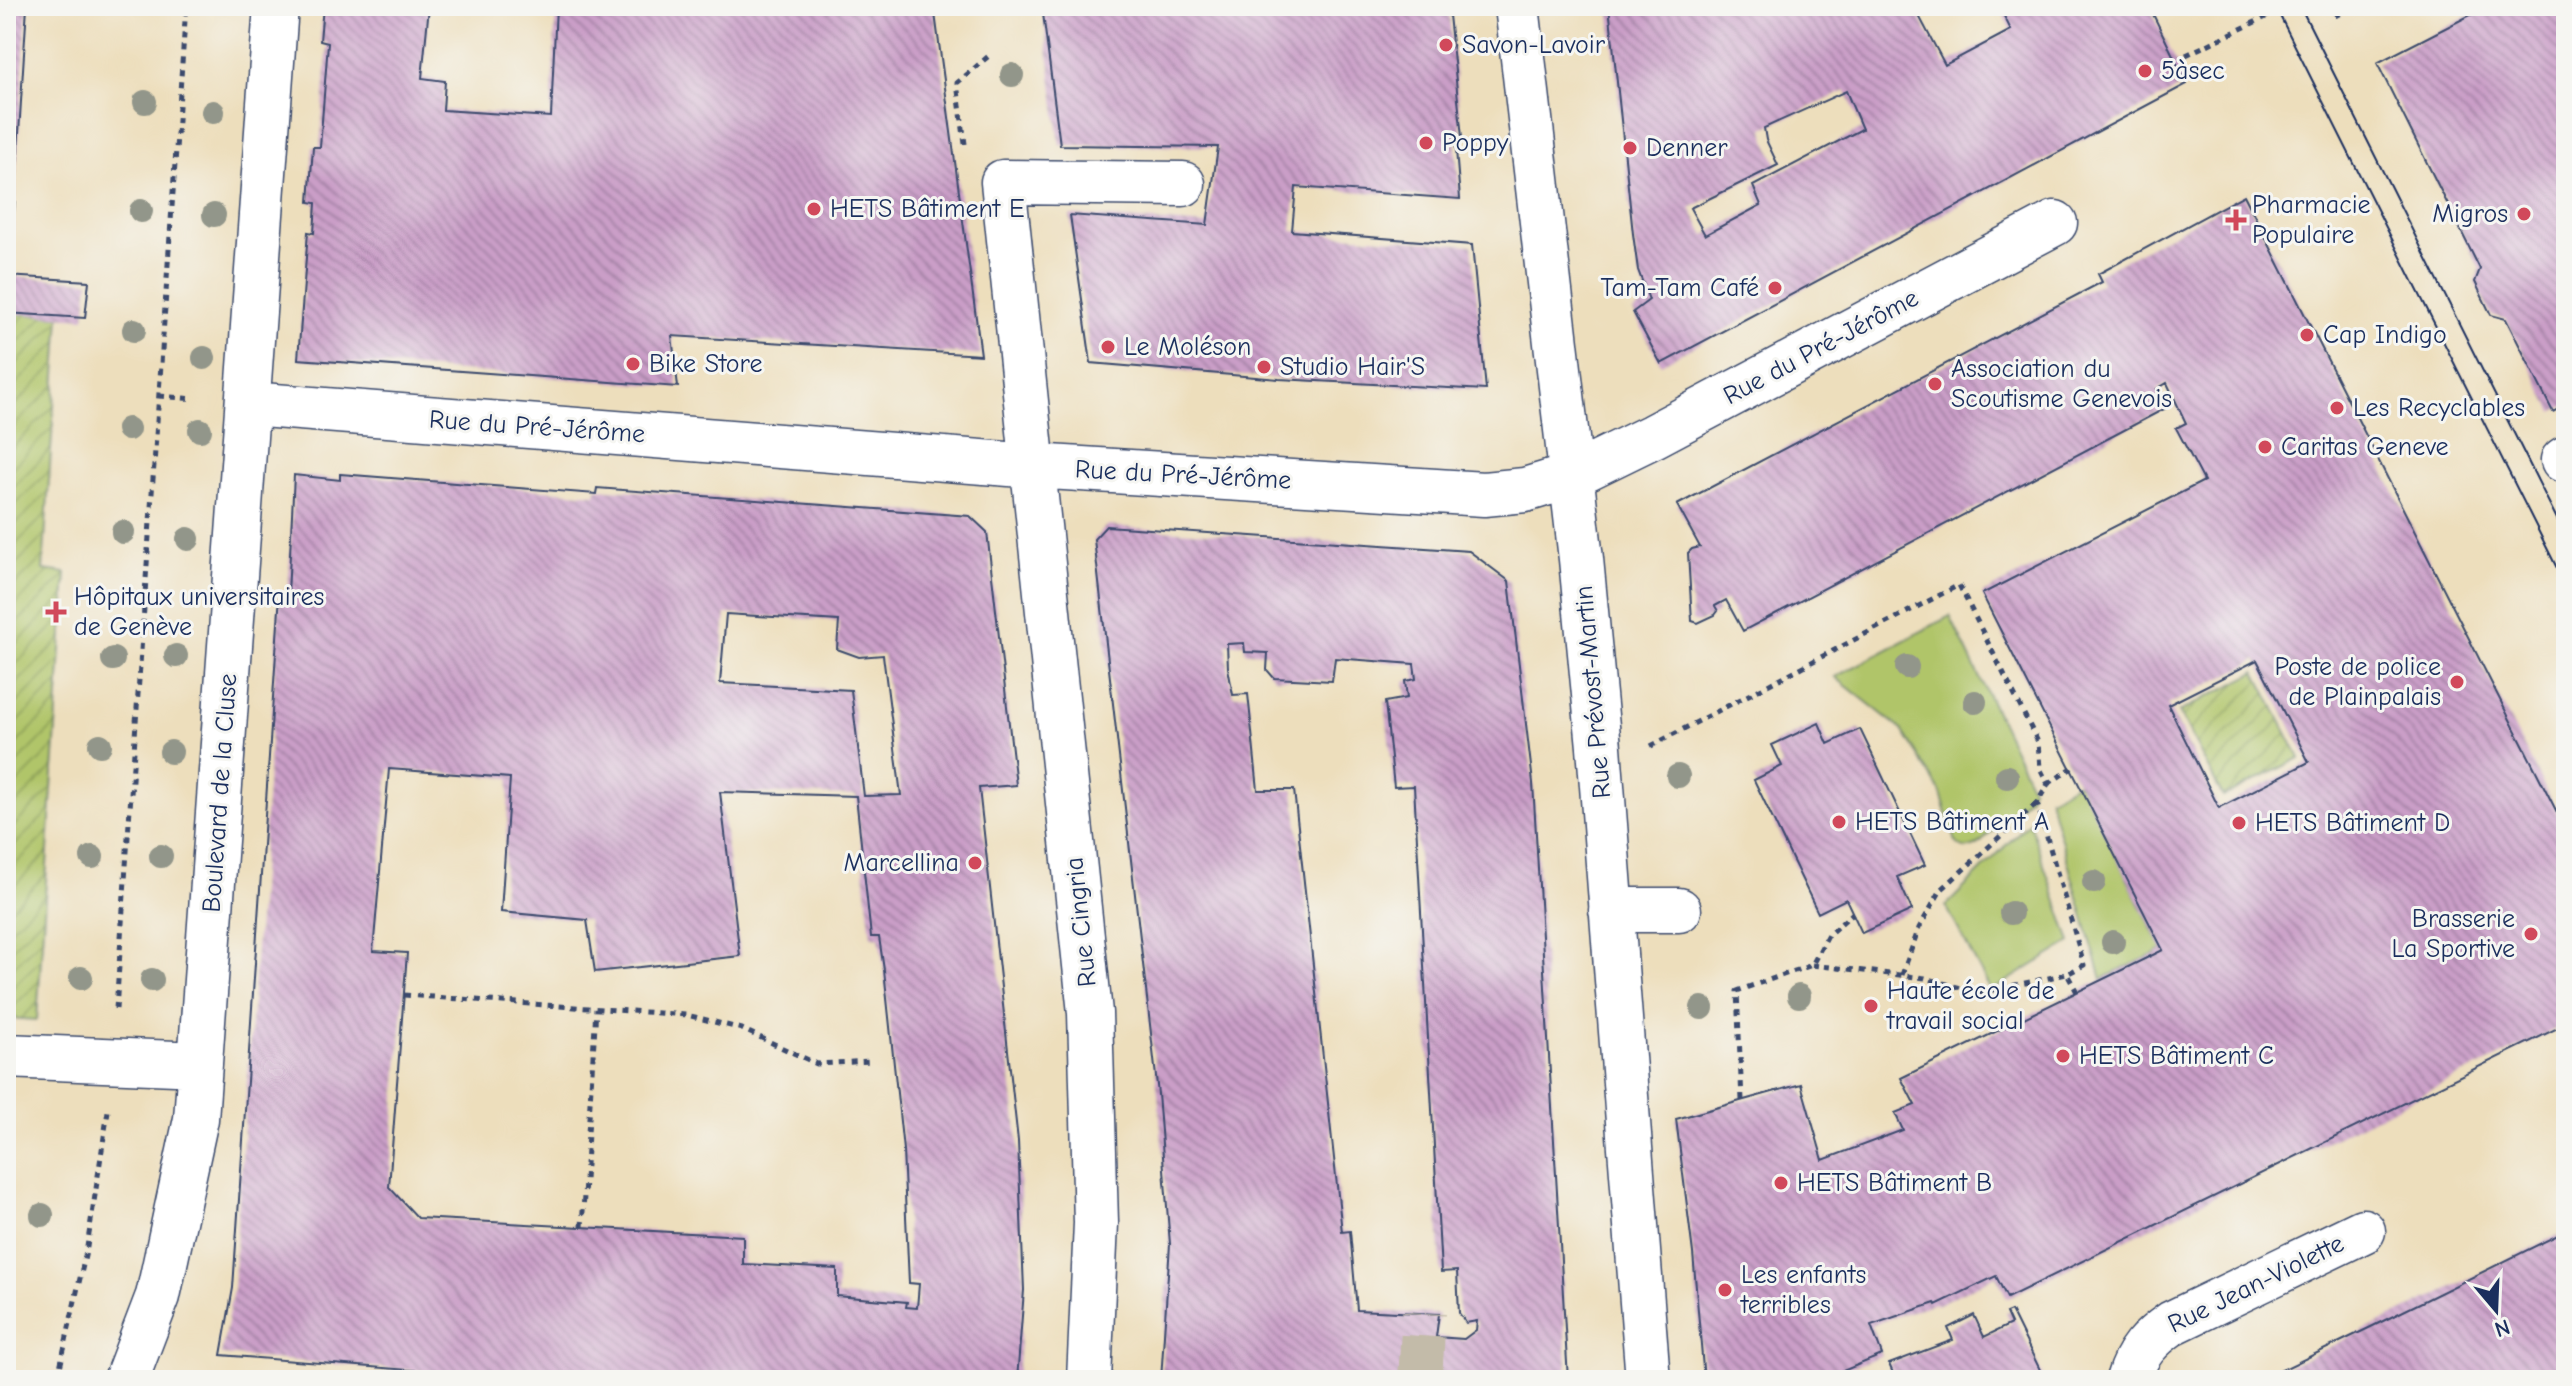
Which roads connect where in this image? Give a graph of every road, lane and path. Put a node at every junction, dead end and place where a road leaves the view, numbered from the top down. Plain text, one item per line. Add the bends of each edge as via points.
1 (186, 6) edge
2 (276, 6) edge
3 (1517, 6) edge
4 (2289, 6) edge
5 (2355, 6) edge
6 (2335, 16) dead end
7 (2186, 55) dead end
8 (1183, 184) dead end
9 (2055, 223) dead end
10 (249, 404) junction
11 (1033, 466) junction
12 (1571, 476) junction
13 (1647, 749) dead end
14 (2072, 768) dead end
15 (2048, 784) junction
16 (2037, 803) junction
17 (1611, 910) junction
18 (1679, 910) dead end
19 (1853, 913) dead end
20 (1812, 965) junction
21 (2067, 974) junction
22 (1902, 975) junction
23 (2077, 992) dead end
24 (404, 995) dead end
25 (596, 1009) junction
26 (6, 1056) edge
27 (112, 1059) junction
28 (871, 1061) dead end
29 (200, 1064) junction
30 (1742, 1100) dead end
31 (582, 1227) dead end
32 (2363, 1231) dead end
33 (59, 1372) junction
34 (57, 1380) edge
35 (84, 1380) edge
36 (126, 1380) edge
37 (1089, 1380) edge
38 (1648, 1380) edge
39 (2128, 1380) edge

1 - 27 path
2 - 10 street, Boulevard de la Cluse
3 - 12 street, Rue Prévost-Martin
4 - 7 path
5 - 6 path
8 - 11 street, Rue Cingria via 1003,182
9 - 12 street, Rue du Pré-Jérôme
10 - 11 street, Rue du Pré-Jérôme
10 - 29 street, Boulevard de la Cluse
11 - 12 street, Rue du Pré-Jérôme via 1484,494 1525,490
11 - 37 street, Rue Cingria via 1090,1013 1096,1223
12 - 17 street, Rue Prévost-Martin
13 - 15 path via 1959,585 2038,742 2040,768
14 - 15 path
15 - 16 path
16 - 21 path via 2084,965
16 - 22 path via 1941,890 1919,928
17 - 18 street
17 - 38 street, Rue Prévost-Martin
19 - 20 path via 1828,935
20 - 22 path
20 - 30 path via 1737,991
21 - 22 path via 1979,993
21 - 23 path
24 - 25 path
25 - 28 path via 687,1015 742,1029 817,1064
25 - 31 path
26 - 27 street
27 - 29 street
27 - 33 path via 90,1232
29 - 36 street, Boulevard de la Cluse via 194,1133 168,1259
32 - 39 street, Rue Jean-Violette via 2172,1323 2134,1360
33 - 34 path
33 - 35 path

